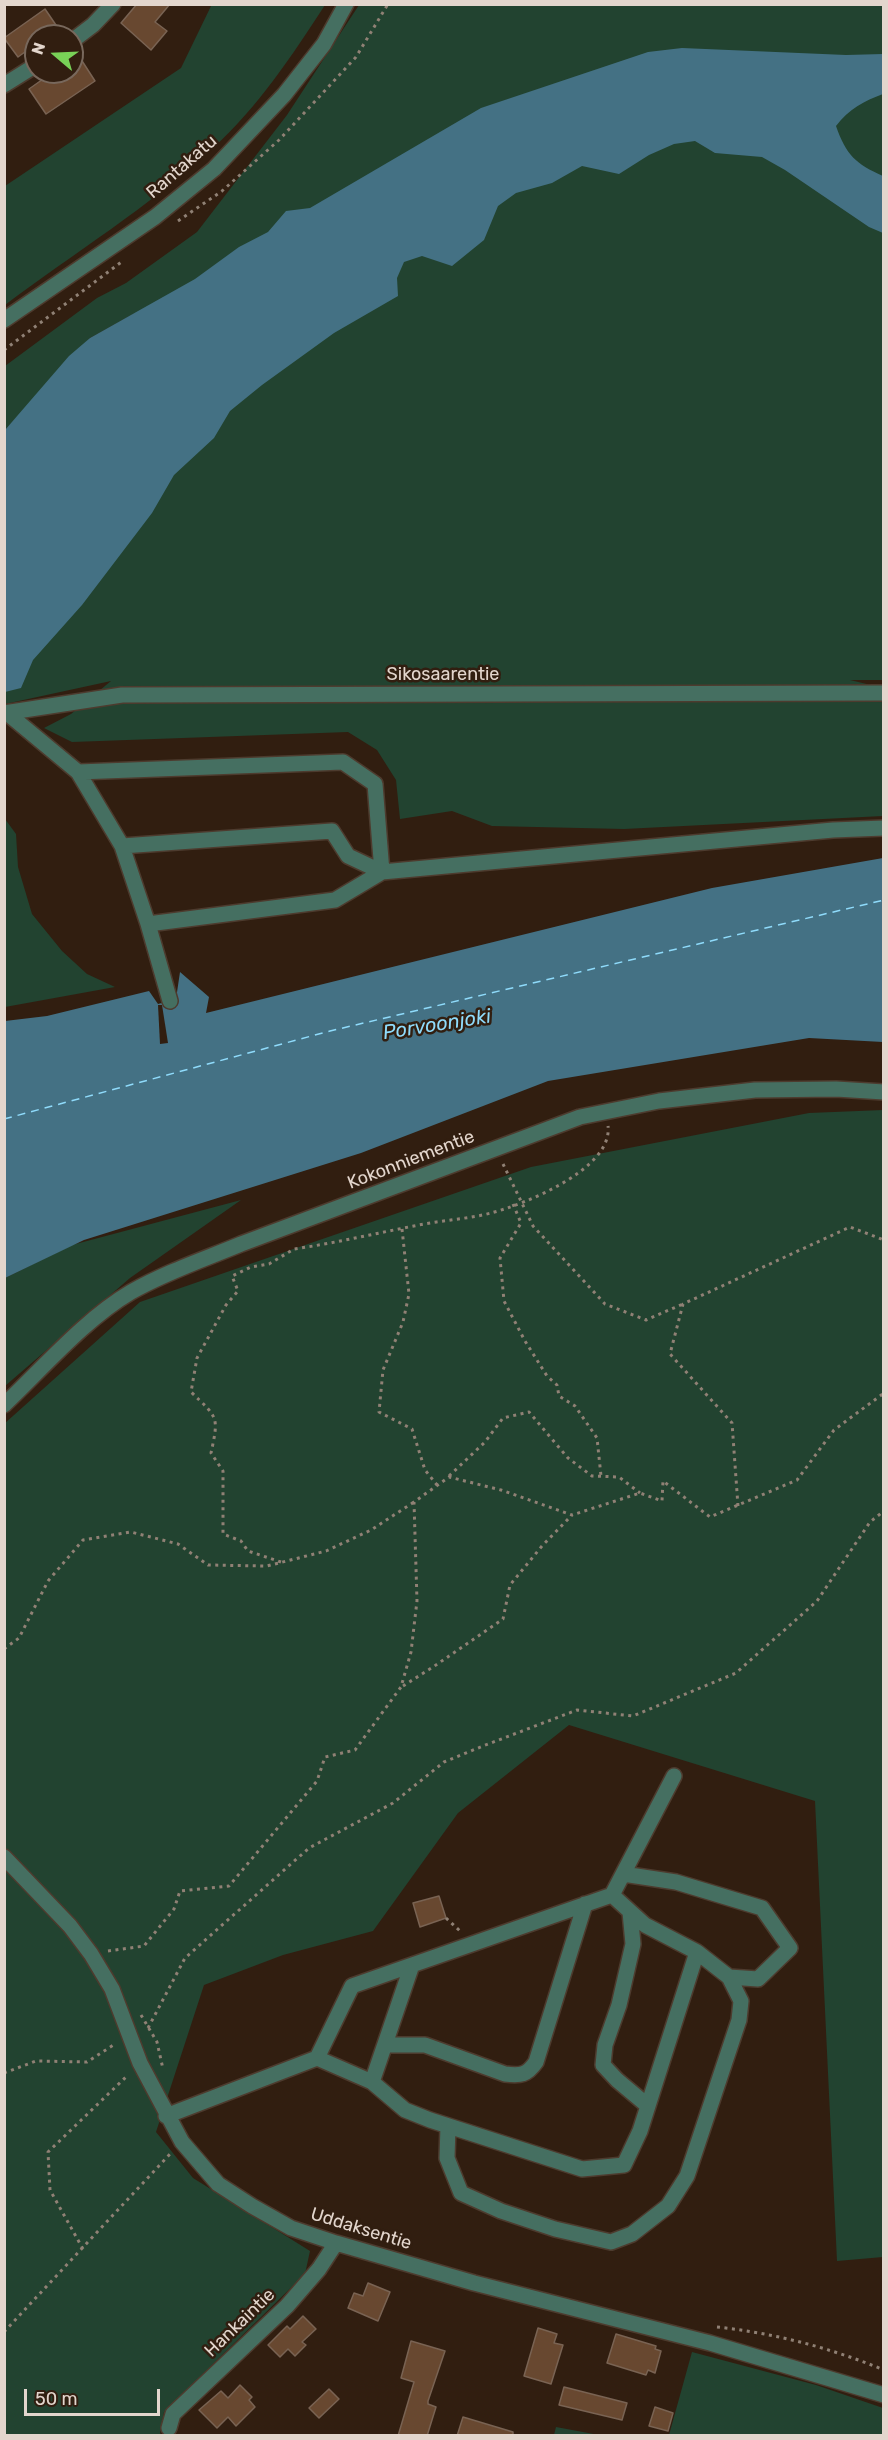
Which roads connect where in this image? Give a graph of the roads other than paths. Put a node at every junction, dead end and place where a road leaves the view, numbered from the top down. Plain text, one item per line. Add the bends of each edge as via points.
1 (113, 4) edge
2 (346, 4) edge
3 (84, 32) edge
4 (24, 72) edge
5 (4, 85) edge
6 (4, 320) edge
7 (884, 693) edge
8 (6, 713) edge
9 (78, 772) junction
10 (884, 828) edge
11 (122, 846) junction
12 (382, 872) junction
13 (148, 924) junction
14 (170, 1001) dead end
15 (884, 1092) edge
16 (4, 1406) edge
17 (674, 1776) dead end
18 (4, 1857) edge
19 (623, 1874) junction
20 (612, 1895) junction
21 (585, 1904) junction
22 (630, 1912) junction
23 (698, 1952) junction
24 (412, 1965) junction
25 (729, 1977) junction
26 (385, 2045) junction
27 (317, 2058) junction
28 (372, 2082) junction
29 (648, 2106) junction
30 (166, 2116) junction
31 (448, 2126) junction
32 (336, 2243) junction
33 (884, 2395) edge
34 (169, 2428) dead end

1 - 3 street
2 - 6 street, Rantakatu via 324,44 284,94 214,169 154,217
4 - 5 street
7 - 8 street, Sikosaarentie via 122,695
8 - 9 street
9 - 11 street
9 - 12 street via 343,762 375,784
10 - 12 street
11 - 12 street via 332,831 348,856
11 - 13 street
12 - 13 street via 334,900
13 - 14 street
15 - 16 street, Kokonniementie via 755,1090 658,1101 580,1117 241,1244 131,1292 81,1330
17 - 19 street
18 - 30 street, Uddaksentie via 70,1926 91,1954 112,1989 140,2063
19 - 20 street
19 - 25 street via 676,1882 762,1908 790,1948 758,1979
20 - 21 street
20 - 22 street
21 - 24 street
21 - 26 street via 536,2062 528,2073 505,2074 425,2045
22 - 23 street via 645,1925
22 - 29 street via 633,1944 603,2065
23 - 25 street
23 - 29 street
24 - 26 street
24 - 27 street via 352,1986
25 - 31 street via 741,2001 739,2020 687,2176 668,2206 632,2234 611,2242 555,2229 461,2193 447,2158
26 - 28 street
27 - 28 street
27 - 30 street
28 - 31 street via 405,2110
29 - 31 street via 624,2165 604,2168 582,2169
30 - 32 street, Uddaksentie via 182,2142 218,2184 291,2228
32 - 33 street, Uddaksentie via 710,2343
32 - 34 street, Hankaintie via 304,2288 173,2414

